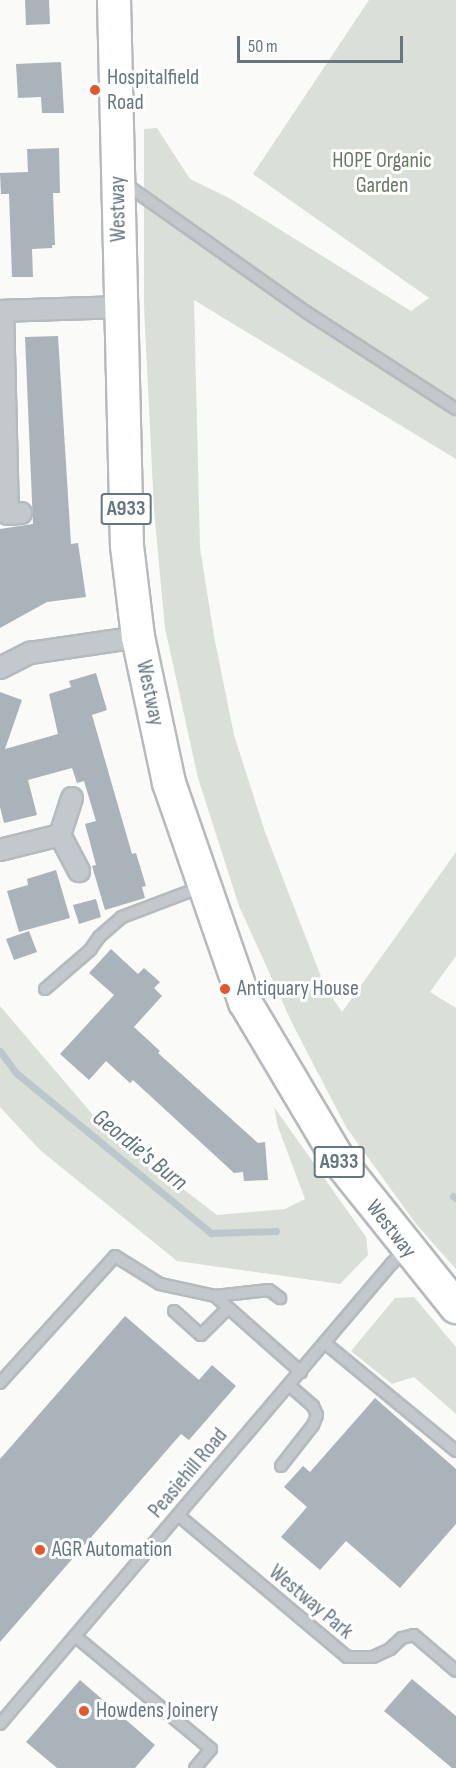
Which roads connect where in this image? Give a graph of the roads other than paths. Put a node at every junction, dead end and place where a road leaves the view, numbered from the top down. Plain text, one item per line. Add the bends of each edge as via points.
1 (114, 0) edge
2 (118, 179) junction
3 (121, 308) junction
4 (2, 311) edge
5 (456, 409) edge
6 (21, 513) dead end
7 (138, 637) junction
8 (0, 668) edge
9 (72, 798) dead end
10 (60, 835) junction
11 (0, 850) edge
12 (79, 871) dead end
13 (204, 886) junction
14 (45, 989) dead end
15 (407, 1249) junction
16 (215, 1296) junction
17 (280, 1298) dead end
18 (456, 1307) edge
19 (228, 1308) junction
20 (174, 1311) dead end
21 (324, 1343) junction
22 (301, 1372) junction
23 (0, 1383) edge
24 (289, 1385) junction
25 (456, 1451) edge
26 (280, 1466) dead end
27 (178, 1515) junction
28 (75, 1636) junction
29 (456, 1671) edge
30 (0, 1724) edge
31 (195, 1768) edge

1 - 2 main road, Westway / A933
2 - 3 main road, Westway / A933
2 - 5 lane via 306,312
3 - 4 street
3 - 7 main road, Westway / A933 via 127,546
4 - 6 street via 8,514
7 - 8 street via 30,653
7 - 13 main road, Westway / A933 via 169,783
9 - 10 street
10 - 11 street
10 - 12 street
13 - 14 lane via 122,917
13 - 15 main road, Westway / A933 via 245,1002 340,1162
15 - 18 main road, Westway / A933
15 - 21 lane, Peasiehill Road
16 - 17 lane via 269,1290
16 - 19 lane
16 - 23 lane via 160,1284 115,1256
19 - 20 lane via 201,1335
19 - 22 lane
21 - 22 lane, Peasiehill Road
21 - 25 lane
22 - 24 lane, Peasiehill Road
24 - 26 lane via 313,1406 317,1415
24 - 27 lane, Peasiehill Road
27 - 28 lane, Peasiehill Road
27 - 29 lane, Westway Park via 347,1657 373,1658 402,1638 414,1635
28 - 30 lane, Peasiehill Road
28 - 31 lane via 212,1749

